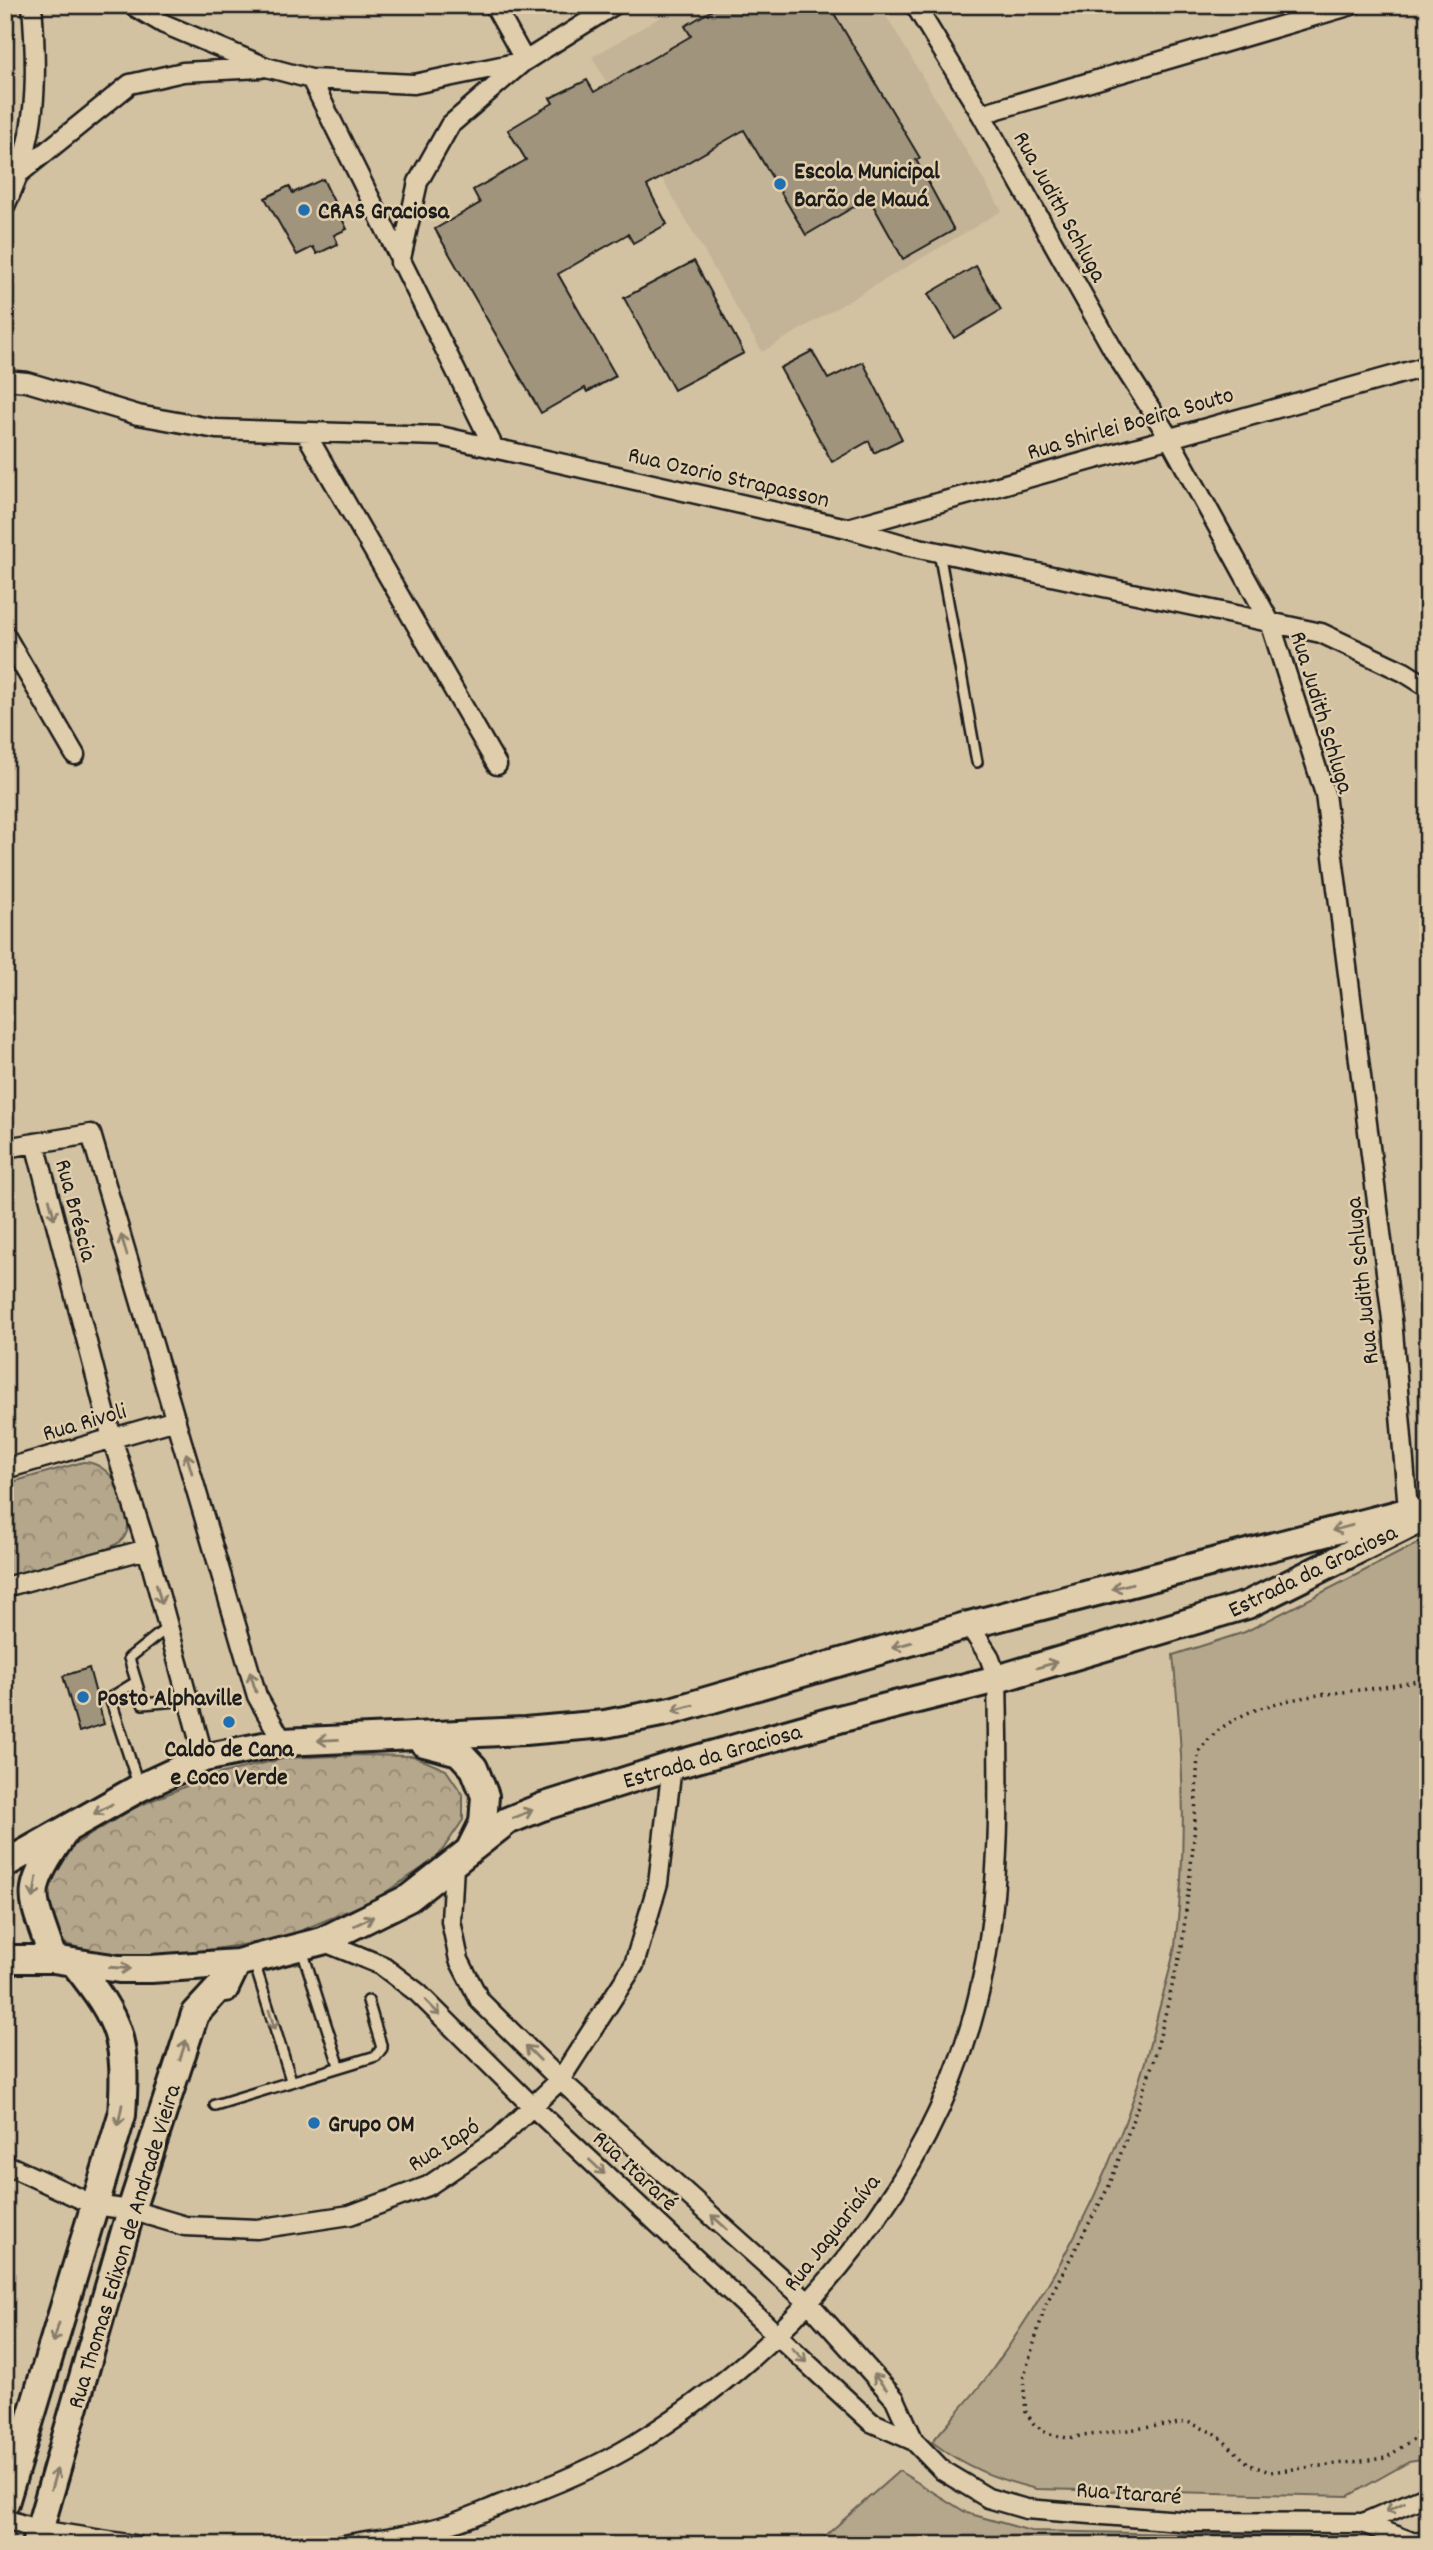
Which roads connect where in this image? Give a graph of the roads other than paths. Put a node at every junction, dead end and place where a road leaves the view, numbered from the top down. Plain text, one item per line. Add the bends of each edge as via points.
1 (32, 5) edge
2 (132, 5) edge
3 (494, 5) edge
4 (614, 5) edge
5 (915, 5) edge
6 (1352, 5) edge
7 (525, 61) junction
8 (265, 67) junction
9 (311, 79) junction
10 (981, 114) junction
11 (21, 172) junction
12 (5, 205) edge
13 (400, 263) junction
14 (1428, 366) edge
15 (5, 380) edge
16 (305, 432) junction
17 (1168, 436) junction
18 (494, 449) junction
19 (847, 528) junction
20 (939, 552) junction
21 (1270, 622) junction
22 (5, 635) edge
23 (1428, 687) edge
24 (75, 755) dead end
25 (977, 762) dead end
26 (497, 765) dead end
27 (35, 1143) junction
28 (5, 1148) edge
29 (176, 1420) junction
30 (112, 1438) junction
31 (5, 1469) edge
32 (1418, 1514) edge
33 (146, 1549) junction
34 (5, 1587) edge
35 (969, 1625) junction
36 (168, 1627) junction
37 (997, 1679) junction
38 (136, 1682) junction
39 (188, 1700) junction
40 (397, 1737) junction
41 (283, 1742) junction
42 (204, 1758) junction
43 (673, 1766) junction
44 (139, 1788) junction
45 (67, 1829) junction
46 (461, 1859) junction
47 (5, 1864) edge
48 (312, 1944) junction
49 (5, 1959) edge
50 (64, 1961) junction
51 (245, 1962) junction
52 (368, 2001) dead end
53 (339, 2065) junction
54 (291, 2080) junction
55 (560, 2080) junction
56 (215, 2105) dead end
57 (533, 2108) junction
58 (5, 2164) edge
59 (94, 2205) junction
60 (131, 2210) junction
61 (809, 2302) junction
62 (778, 2334) junction
63 (914, 2441) junction
64 (1428, 2495) edge
65 (5, 2503) edge
66 (5, 2519) edge
67 (1363, 2523) junction
68 (37, 2537) edge
69 (1428, 2543) edge
70 (134, 2545) edge
71 (344, 2545) edge

1 - 11 street via 37,68 34,116
2 - 8 street via 164,24
3 - 7 street
4 - 7 street
5 - 10 street, Rua Judith Schluga
6 - 10 street
7 - 9 street via 414,84
7 - 13 street via 450,125 418,182
8 - 9 street
8 - 11 street via 183,72 130,84
9 - 13 street
10 - 17 street, Rua Judith Schluga via 1115,353
11 - 12 street
13 - 18 street
14 - 17 street, Rua Shirlei Boeira Souto
15 - 16 street, Rua Ozorio Strapasson via 27,382 138,415 216,429
16 - 18 street, Rua Ozorio Strapasson via 440,436
16 - 26 street
17 - 19 street, Rua Shirlei Boeira Souto
17 - 21 street, Rua Judith Schluga
18 - 19 street, Rua Ozorio Strapasson
19 - 20 street, Rua Ozorio Strapasson
20 - 21 street, Rua Ozorio Strapasson
20 - 25 lane
21 - 23 street, Rua Ozorio Strapasson via 1321,633
21 - 32 street, Rua Judith Schluga via 1325,794
22 - 24 street
27 - 28 street
29 -> 27 street, Rua Bréscia via 91,1134
27 -> 30 street, Rua Bréscia
29 - 30 street, Rua Rivoli
41 -> 29 street, Rua Bréscia via 257,1696
30 - 31 street, Rua Rivoli
30 - 33 street, Rua Bréscia
32 -> 35 main road, Estrada da Graciosa
37 -> 32 main road, Estrada da Graciosa via 1247,1605
33 - 34 street
33 -> 36 street, Rua Bréscia
35 - 37 street
35 -> 40 main road, Estrada da Graciosa via 671,1711 605,1724
36 - 38 lane via 129,1658
36 - 39 street, Rua Bréscia
37 - 43 main road, Estrada da Graciosa
37 - 61 street, Rua Jaguariaíva via 1000,1839 983,1975 957,2069 905,2176 853,2251
38 - 39 lane via 143,1704
38 - 44 lane via 110,1698
39 - 42 street, Rua Bréscia
40 -> 41 main road, Estrada da Graciosa
40 - 46 main road via 459,1752 474,1768 485,1796 483,1823
41 - 42 main road, Estrada da Graciosa
42 - 44 main road, Estrada da Graciosa
46 -> 43 main road, Estrada da Graciosa via 519,1816
43 - 55 street, Rua Iapó via 657,1883 634,1965
44 -> 45 main road, Estrada da Graciosa
45 - 47 main road, Estrada da Graciosa
45 -> 50 main road, Rua Thomas Edixon de Andrade Vieira via 38,1871 32,1895
48 -> 46 main road, Estrada da Graciosa via 409,1898
55 -> 46 street, Rua Itararé via 480,2001 459,1959 451,1921
48 - 51 main road, Estrada da Graciosa
48 - 53 lane
48 -> 57 street, Rua Itararé via 396,1974
49 - 50 main road, Estrada da Graciosa
50 -> 51 main road, Estrada da Graciosa via 151,1969
50 -> 59 main road, Rua Thomas Edixon de Andrade Vieira via 116,2023 125,2067 122,2115
51 -> 54 lane
60 -> 51 main road, Rua Thomas Edixon de Andrade Vieira via 195,2014 218,1989 225,1988
52 - 53 lane via 382,2048 376,2056
53 - 54 lane
54 - 56 lane
55 - 57 street, Rua Iapó
61 -> 55 street, Rua Itararé
57 - 60 street, Rua Iapó via 499,2138 428,2186 350,2215 257,2229 185,2226
57 -> 62 street, Rua Itararé
58 - 59 street, Rua Iapó
59 - 60 street, Rua Iapó
59 -> 65 main road, Rua Thomas Edixon de Andrade Vieira
68 -> 60 main road, Rua Thomas Edixon de Andrade Vieira
61 - 62 street, Rua Jaguariaíva
63 -> 61 street, Rua Itararé via 895,2399
62 -> 63 street, Rua Itararé via 871,2422
62 - 71 street, Rua Jaguariaíva via 751,2361 633,2446 559,2482 440,2527
63 - 67 street, Rua Itararé via 943,2471 988,2498 1026,2509 1193,2522
64 -> 67 street
66 - 68 street
67 - 69 street via 1412,2542
68 - 70 street

